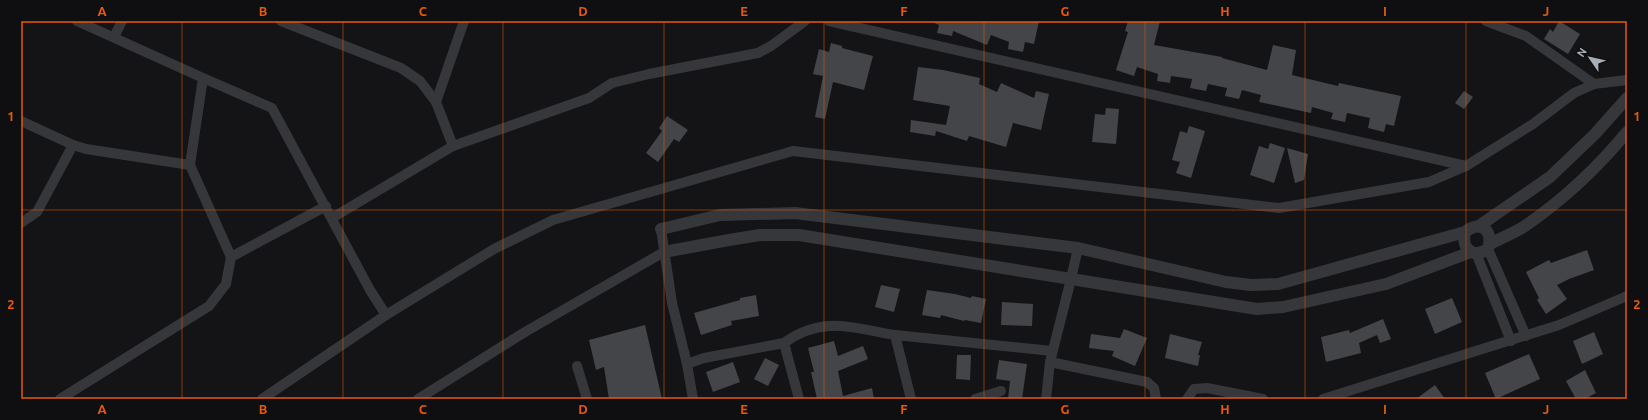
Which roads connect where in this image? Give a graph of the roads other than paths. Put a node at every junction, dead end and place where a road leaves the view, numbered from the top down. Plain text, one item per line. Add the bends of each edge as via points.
1 (77, 21) edge
2 (122, 21) edge
3 (281, 21) edge
4 (464, 21) edge
5 (806, 21) edge
6 (829, 21) edge
7 (1486, 21) edge
8 (114, 37) junction
9 (203, 78) junction
10 (1627, 80) edge
11 (1594, 84) junction
12 (1627, 98) edge
13 (436, 102) junction
14 (21, 122) edge
15 (1627, 132) edge
16 (72, 145) junction
17 (453, 146) junction
18 (190, 165) junction
19 (1466, 166) junction
20 (326, 206) junction
21 (332, 218) junction
22 (21, 223) edge
23 (1479, 226) junction
24 (661, 229) joint
25 (1465, 232) junction
26 (1078, 248) junction
27 (1481, 250) junction
28 (664, 252) junction
29 (231, 257) junction
30 (1071, 279) junction
31 (1627, 296) edge
32 (386, 315) junction
33 (894, 335) junction
34 (1526, 336) junction
35 (1511, 341) junction
36 (784, 343) junction
37 (1052, 351) junction
38 (1050, 362) junction
39 (687, 364) junction
40 (577, 366) dead end
41 (1001, 391) dead end
42 (60, 399) edge
43 (262, 399) edge
44 (418, 399) edge
45 (587, 399) edge
46 (693, 399) edge
47 (799, 399) edge
48 (911, 399) edge
49 (975, 399) edge
50 (1046, 399) edge
51 (1156, 399) edge
52 (1187, 399) edge
53 (1263, 399) edge
54 (1323, 399) edge

1 - 8 street
2 - 8 street
3 - 13 street via 401,68 420,81
4 - 13 street
5 - 17 street via 758,53 612,83 588,98
6 - 19 street
7 - 11 street via 1526,36
8 - 9 street
9 - 18 street
9 - 20 street via 272,108
10 - 11 street
11 - 19 street via 1574,93 1533,124
12 - 23 street via 1595,134 1550,177
13 - 17 street
14 - 16 street
15 - 27 street via 1608,155 1565,195 1524,226
16 - 18 street
16 - 22 street via 37,212
17 - 21 street
18 - 29 street
19 - 32 street via 1429,182 1279,208 793,151 553,220 494,249
20 - 21 street
20 - 29 street
21 - 32 street
23 - 25 street via 1471,227
23 - 27 street via 1486,229 1490,236
24 - 26 street via 720,215 795,213
24 - 28 street
25 - 26 street via 1278,284 1251,285 1226,282
25 - 27 street via 1465,247
26 - 30 street
27 - 30 street via 1386,284 1284,307 1257,309
27 - 34 street
27 - 35 street
28 - 30 street via 744,237 799,235
28 - 39 street via 672,303
28 - 44 street via 525,332
29 - 42 street via 226,284 210,306
30 - 37 street
31 - 34 street
32 - 43 street
33 - 36 street via 835,324 810,328
33 - 37 street
33 - 48 street
34 - 35 street
35 - 54 street
36 - 39 street via 704,358
36 - 47 street
37 - 38 street
38 - 50 street
38 - 51 street via 1147,382 1154,388
39 - 46 street
40 - 45 street
41 - 49 street
52 - 53 street via 1194,389 1207,388

